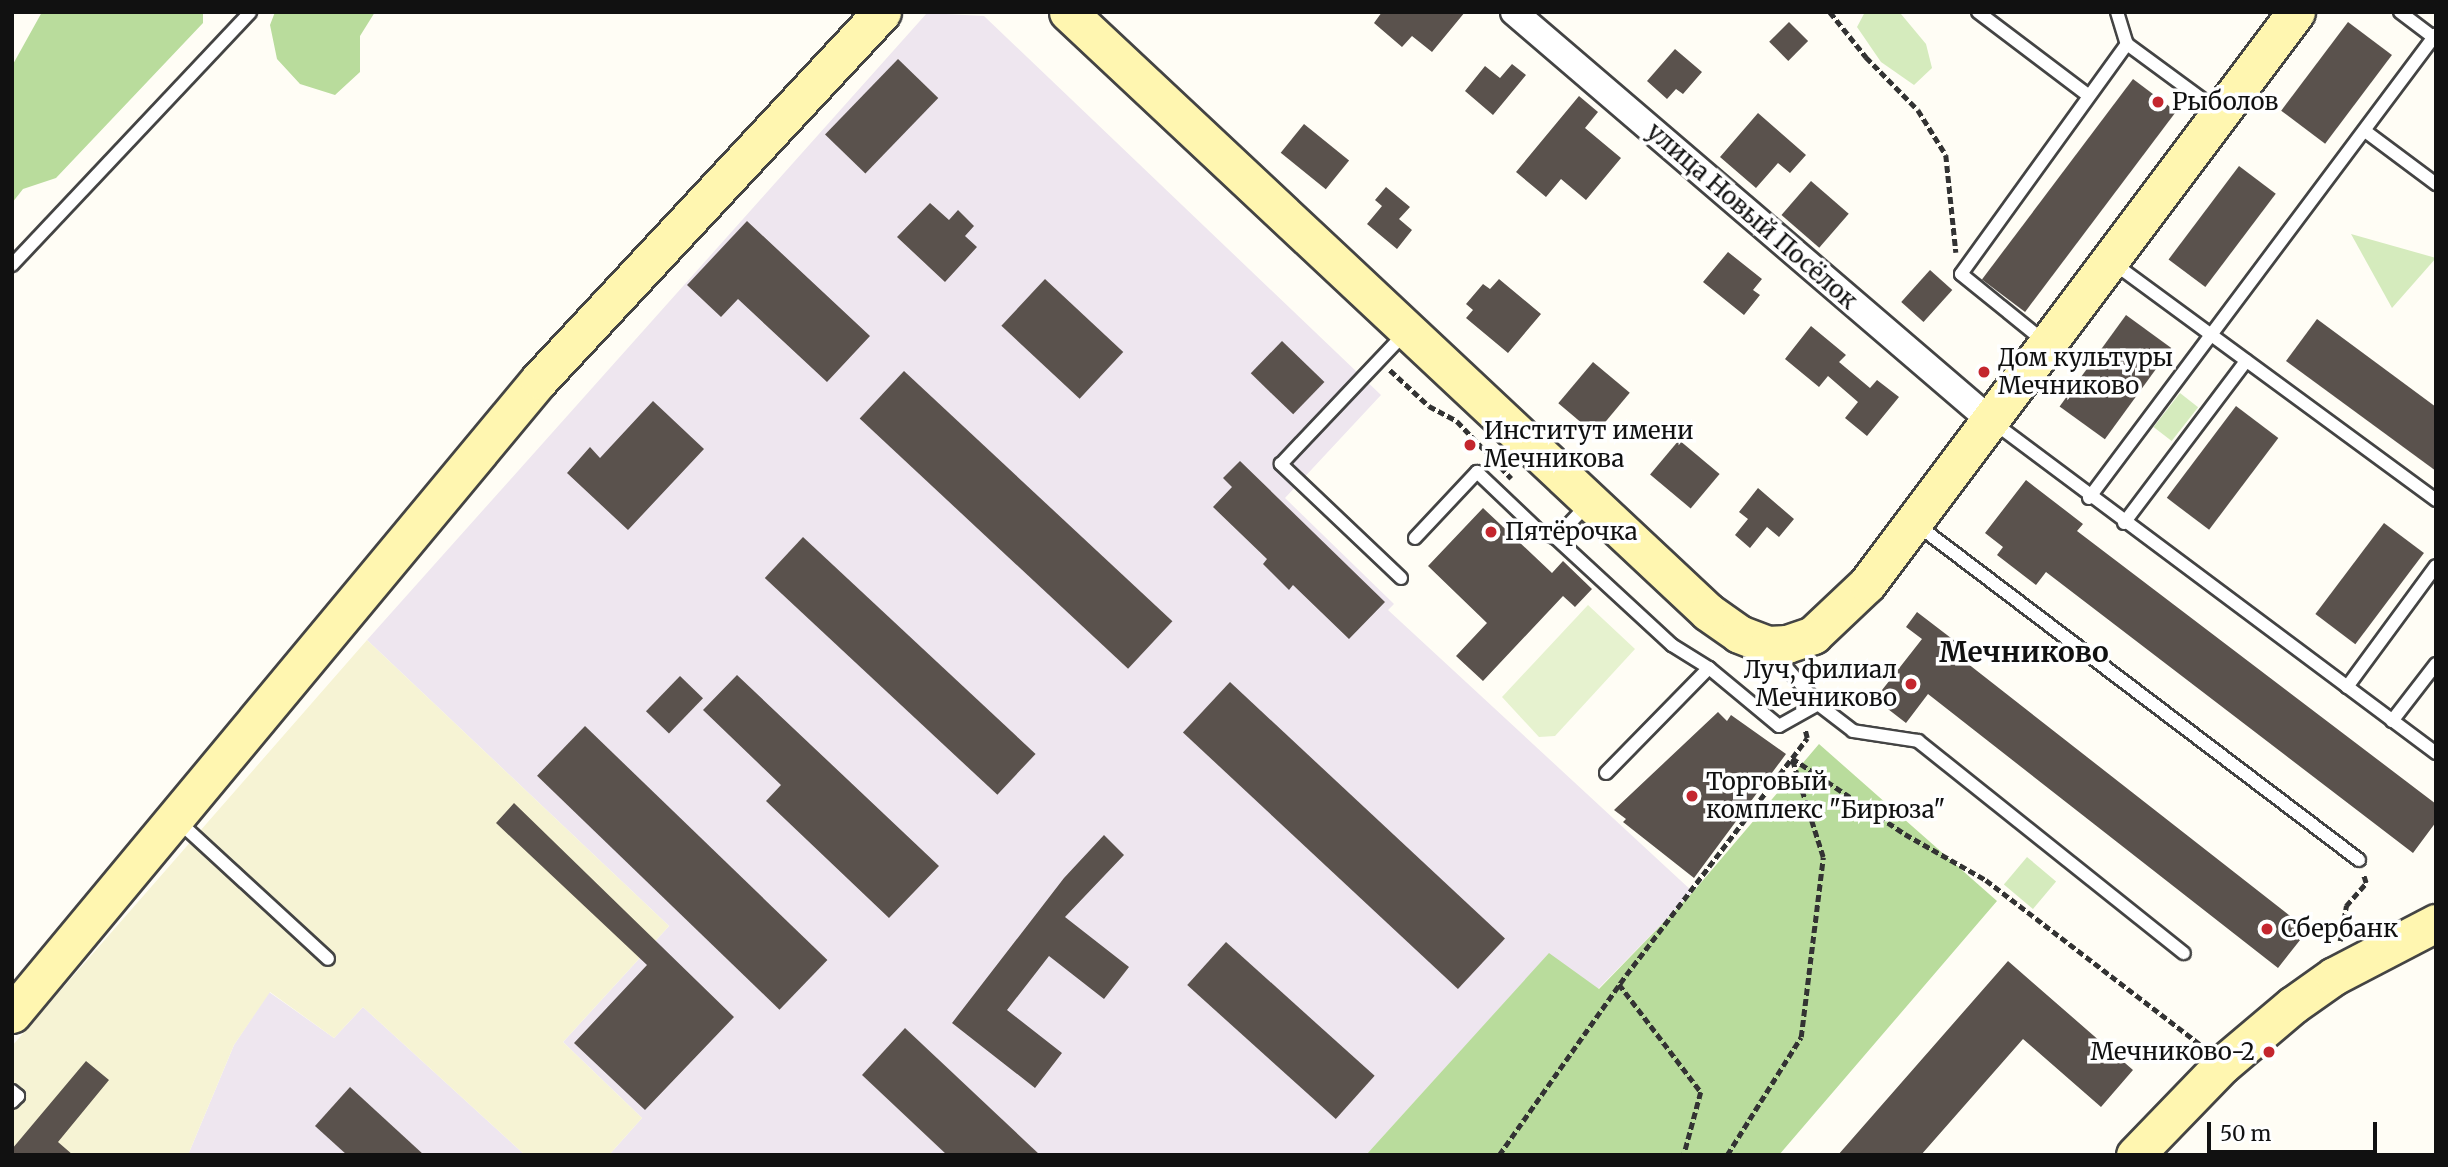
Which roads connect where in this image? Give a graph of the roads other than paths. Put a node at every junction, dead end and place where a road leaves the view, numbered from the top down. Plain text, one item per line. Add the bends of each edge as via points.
1 (250, 12) edge
2 (883, 12) edge
3 (1068, 12) edge
4 (1514, 12) edge
5 (1978, 12) edge
6 (2117, 12) edge
7 (2296, 12) edge
8 (2400, 12) edge
9 (2435, 36) edge
10 (2127, 44) junction
11 (2089, 96) junction
12 (2220, 113) junction
13 (2365, 131) junction
14 (2436, 184) edge
15 (2110, 260) junction
16 (12, 265) edge
17 (1406, 332) junction
18 (2211, 335) junction
19 (2047, 343) junction
20 (2246, 361) junction
21 (1990, 420) junction
22 (2089, 498) junction
23 (2436, 500) edge
24 (1589, 503) junction
25 (1913, 522) junction
26 (2124, 523) junction
27 (1415, 538) dead end
28 (1556, 538) junction
29 (2436, 566) edge
30 (1401, 578) dead end
31 (1768, 645) junction
32 (2436, 664) edge
33 (1709, 668) junction
34 (2347, 687) junction
35 (1818, 705) junction
36 (2392, 721) junction
37 (2436, 753) edge
38 (1606, 773) dead end
39 (174, 817) junction
40 (2359, 860) dead end
41 (2436, 923) edge
42 (2184, 953) dead end
43 (328, 959) dead end
44 (12, 1014) edge
45 (12, 1091) edge
46 (12, 1102) edge
47 (2135, 1155) edge

1 - 16 lane
2 - 39 main road via 539,380
3 - 17 main road
4 - 21 street, улица Новый Посёлок
5 - 11 lane
6 - 10 lane
7 - 12 main road
8 - 9 lane
9 - 13 lane
10 - 11 lane
10 - 12 lane
11 - 19 lane via 1961,274
12 - 15 main road
13 - 14 lane
13 - 18 lane
15 - 18 lane
15 - 19 main road
17 - 24 main road
17 - 30 lane via 1281,464
18 - 20 lane
18 - 22 lane
19 - 21 main road
20 - 23 lane
20 - 26 lane
21 - 22 lane
21 - 25 main road
22 - 26 lane
24 - 28 lane
24 - 31 main road via 1708,612 1739,634
25 - 31 main road via 1838,615 1813,635
25 - 40 lane
26 - 34 lane
27 - 28 lane via 1477,472 1538,530
28 - 33 lane via 1672,645
29 - 34 lane
31 - 35 lane
32 - 36 lane
33 - 35 lane via 1774,724 1785,726
33 - 38 lane
34 - 36 lane
35 - 42 lane via 1853,731 1918,741
36 - 37 lane
39 - 43 lane
39 - 44 main road
41 - 47 main road via 2334,976 2257,1035
45 - 46 lane via 18,1096

